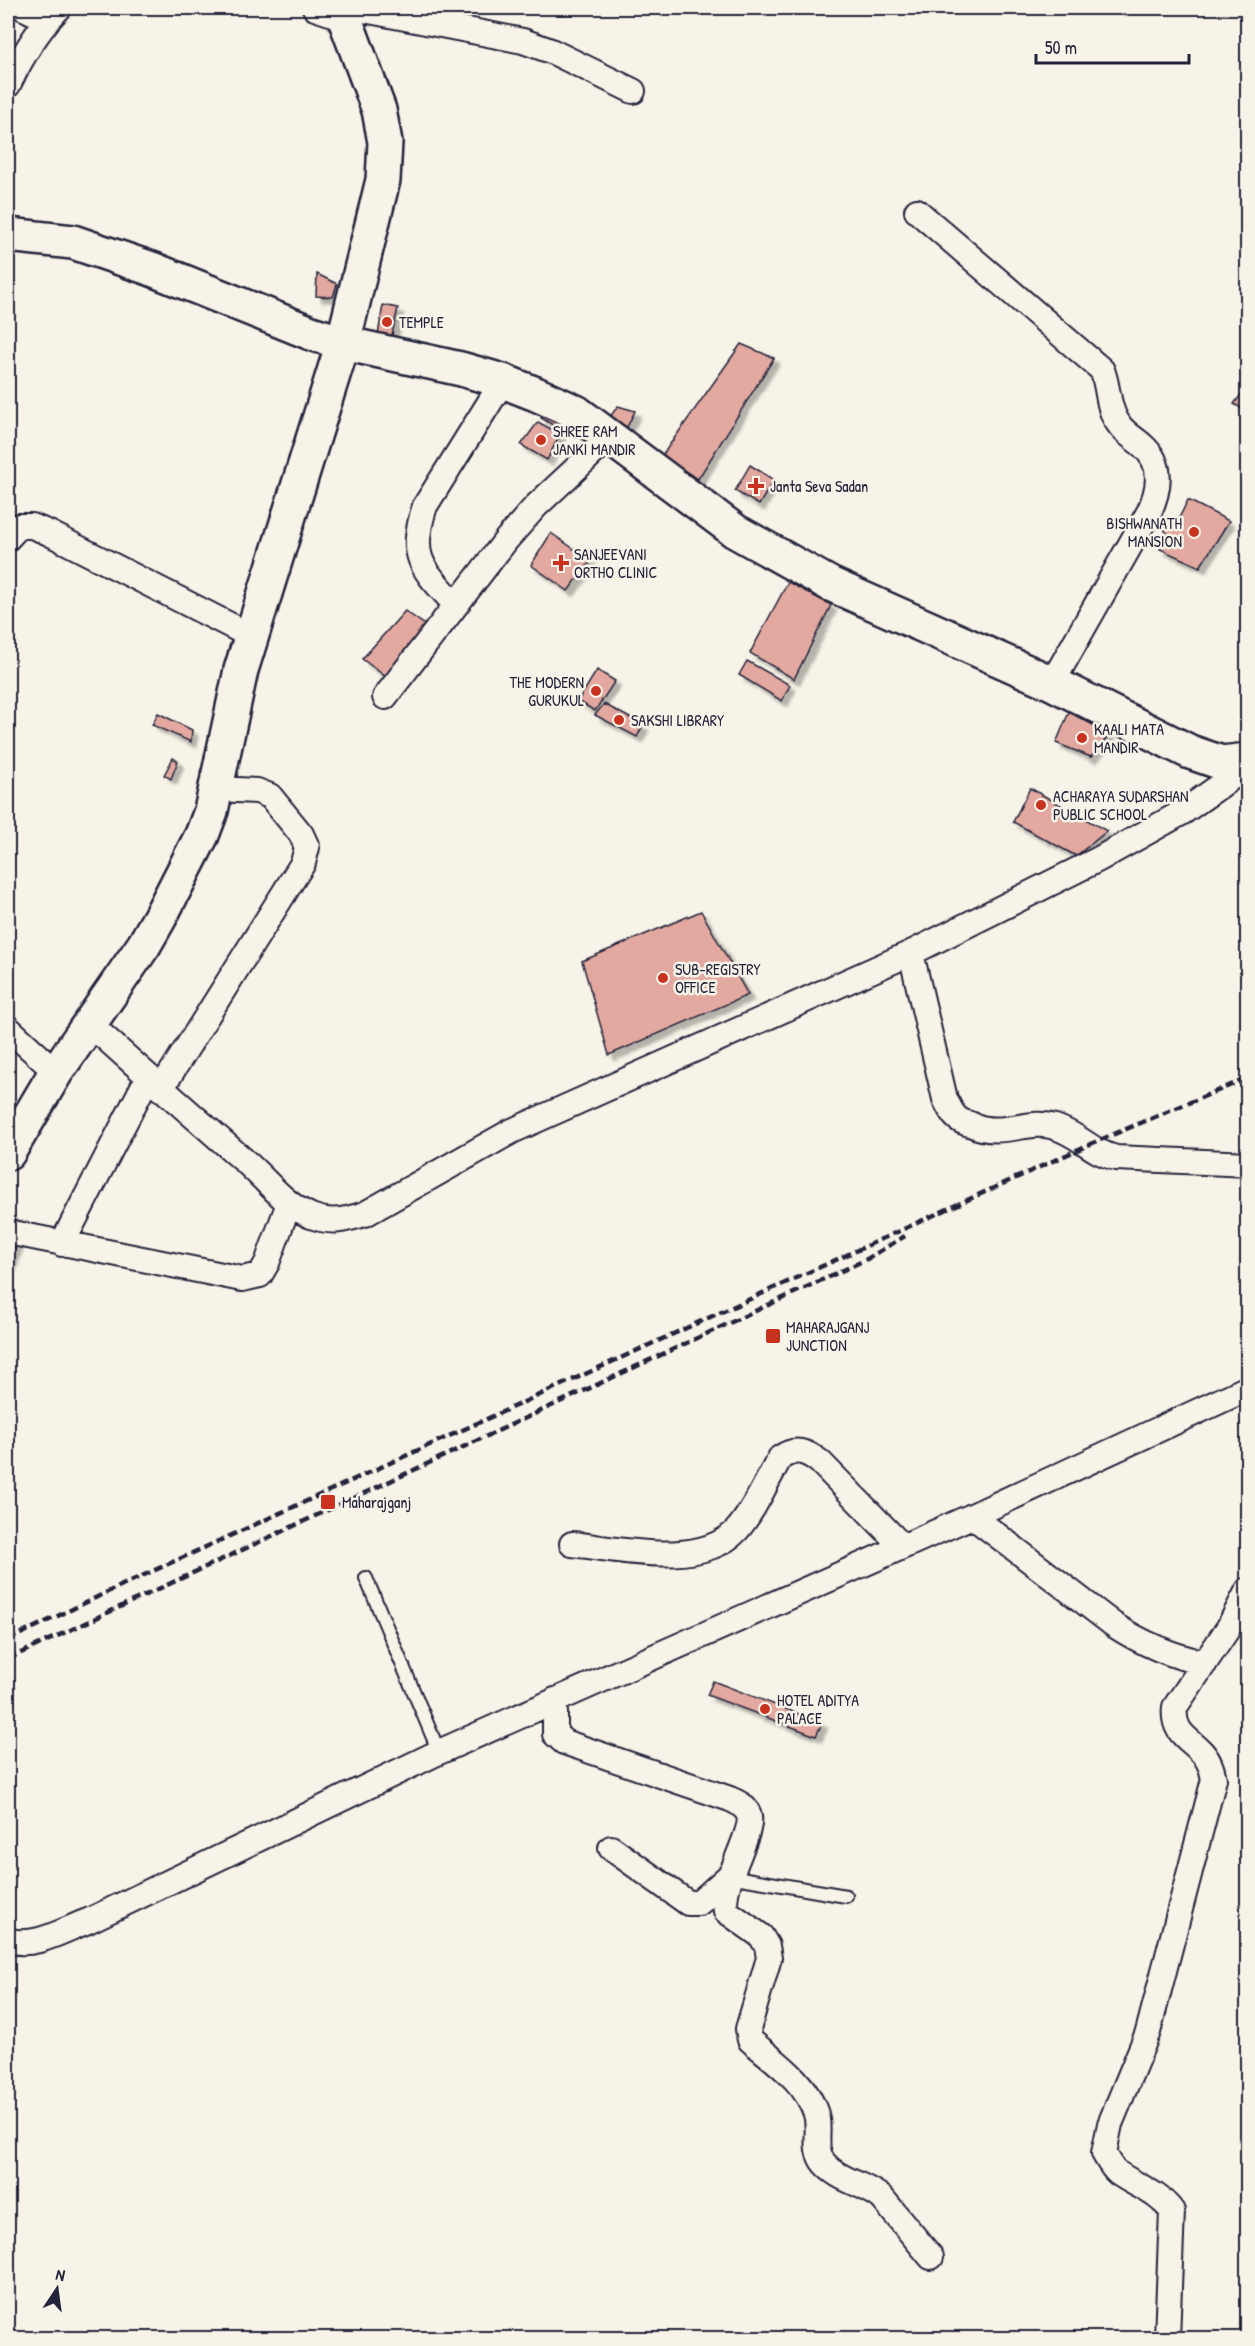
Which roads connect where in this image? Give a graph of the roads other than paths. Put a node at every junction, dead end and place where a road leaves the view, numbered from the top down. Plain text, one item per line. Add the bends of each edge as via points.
1 (24, 8) edge
2 (339, 10) edge
3 (53, 13) edge
4 (8, 85) edge
5 (633, 91) dead end
6 (917, 211) dead end
7 (8, 235) edge
8 (343, 343) junction
9 (503, 381) junction
10 (610, 436) junction
11 (8, 538) edge
12 (456, 605) junction
13 (250, 636) junction
14 (1052, 683) junction
15 (385, 697) dead end
16 (1248, 760) edge
17 (1248, 766) edge
18 (217, 789) junction
19 (911, 952) junction
20 (89, 1023) junction
21 (8, 1028) edge
22 (56, 1072) junction
23 (155, 1083) junction
24 (8, 1153) edge
25 (1248, 1164) edge
26 (289, 1203) junction
27 (8, 1232) edge
28 (63, 1245) junction
29 (1248, 1388) edge
30 (972, 1516) junction
31 (572, 1544) dead end
32 (902, 1546) junction
33 (366, 1578) dead end
34 (1248, 1590) edge
35 (1205, 1664) junction
36 (555, 1700) junction
37 (439, 1752) junction
38 (611, 1848) dead end
39 (729, 1876) junction
40 (846, 1896) dead end
41 (8, 1940) edge
42 (931, 2257) dead end
43 (1167, 2338) edge

1 - 3 street
2 - 5 street via 530,43
2 - 8 street via 379,110 385,142 383,180
3 - 4 street
6 - 14 street via 1102,370 1118,425 1156,460 1159,479 1149,512
7 - 8 street via 73,242
8 - 9 street
8 - 13 street
9 - 10 street via 576,412
9 - 12 street via 425,506 417,529 417,551 428,574
10 - 12 street via 536,506
10 - 14 street via 735,531 787,561
11 - 13 street via 19,526 49,532
12 - 15 street
13 - 18 street
14 - 16 street via 1190,752 1222,763
17 - 19 street via 1144,836
18 - 20 street via 202,836 160,917
18 - 23 street via 257,791 270,796 307,847 303,863
19 - 25 street via 945,1099 957,1119 1003,1131 1053,1126 1073,1134 1100,1154 1116,1158
19 - 26 street via 512,1131 365,1214 339,1222 312,1216
20 - 22 street
20 - 23 street
21 - 22 street
22 - 24 street
23 - 26 street
23 - 28 street
26 - 28 street via 264,1269 260,1275 242,1279
27 - 28 street
29 - 30 street
30 - 32 street
30 - 35 street via 1136,1639
31 - 32 street via 665,1554 708,1547 737,1530 780,1458 799,1450 820,1462
32 - 36 street
33 - 37 lane
34 - 35 street
35 - 43 street via 1175,1707 1174,1720 1181,1734 1204,1755 1214,1779 1148,2032 1110,2124 1104,2153 1116,2171 1154,2193 1172,2211
36 - 37 street
36 - 39 street via 555,1734 564,1742 741,1804 749,1814 749,1825
37 - 41 street via 88,1921 32,1942
38 - 39 street via 688,1903 699,1903
39 - 40 lane
39 - 42 street via 726,1911 761,1936 769,1958 748,2029 750,2040 787,2072 811,2100 817,2117 817,2152 824,2163 834,2173 882,2198

